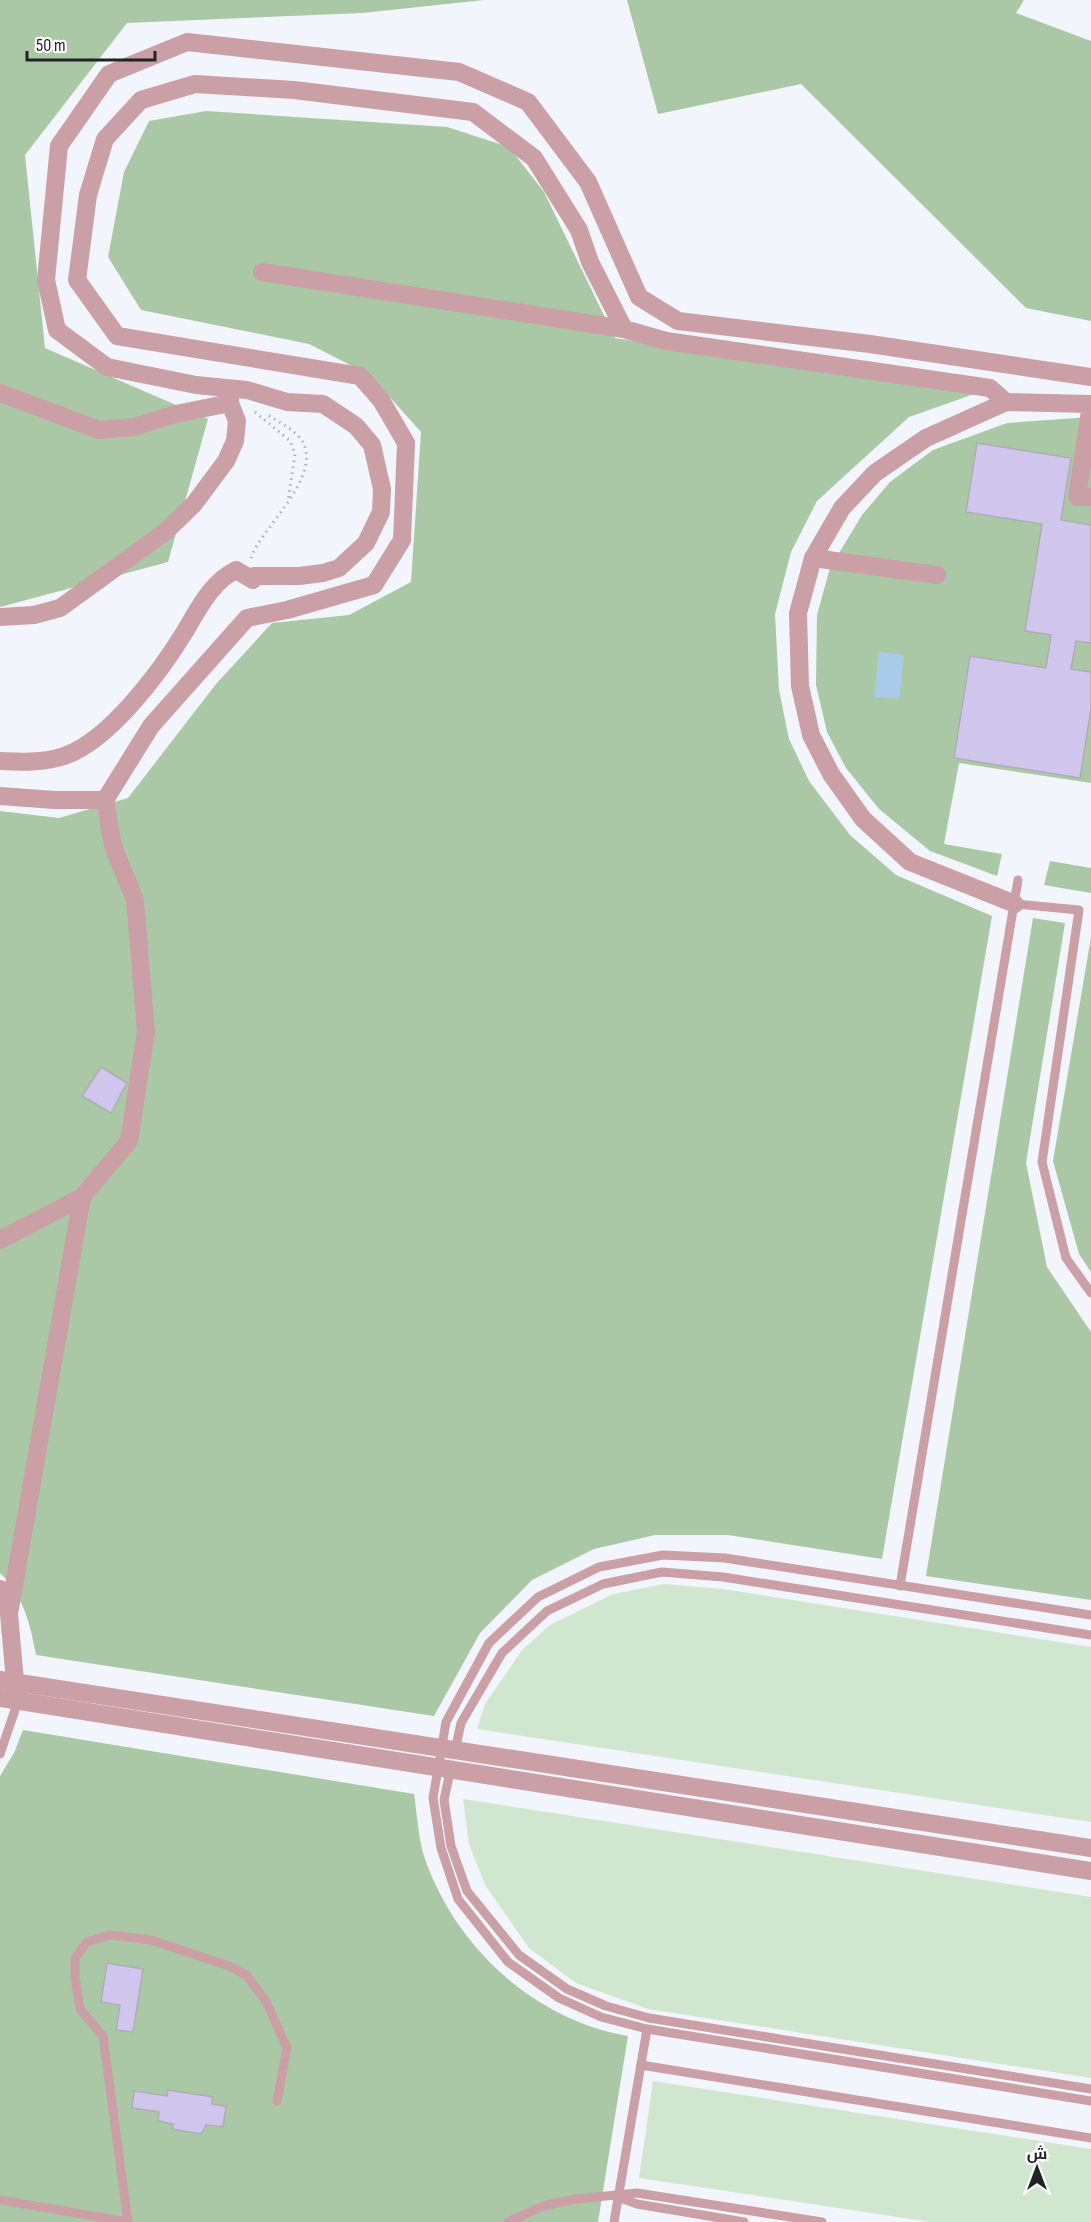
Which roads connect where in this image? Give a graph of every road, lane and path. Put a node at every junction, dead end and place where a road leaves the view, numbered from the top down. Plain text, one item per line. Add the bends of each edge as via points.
1 (262, 272) dead end
2 (624, 329) junction
3 (1091, 377) edge
4 (0, 393) edge
5 (234, 396) junction
6 (1006, 402) junction
7 (1091, 497) edge
8 (287, 505) junction
9 (813, 558) junction
10 (937, 575) dead end
11 (253, 580) junction
12 (0, 618) edge
13 (0, 761) edge
14 (0, 796) edge
15 (105, 800) junction
16 (1018, 880) dead end
17 (1015, 904) junction
18 (82, 1197) junction
19 (0, 1240) edge
20 (1091, 1293) edge
21 (900, 1586) junction
22 (0, 1589) edge
23 (9, 1614) junction
24 (1091, 1616) edge
25 (1091, 1635) edge
26 (7, 1681) edge
27 (0, 1698) edge
28 (18, 1701) junction
29 (449, 1748) junction
30 (0, 1754) edge
31 (445, 1767) junction
32 (1091, 1848) edge
33 (1091, 1871) edge
34 (647, 2029) junction
35 (641, 2065) junction
36 (1091, 2089) edge
37 (277, 2101) dead end
38 (1091, 2101) edge
39 (1091, 2138) edge
40 (618, 2197) junction
41 (0, 2200) edge
42 (787, 2219) edge
43 (508, 2222) edge
44 (614, 2222) edge
45 (744, 2222) edge
46 (822, 2222) edge

1 - 2 street
2 - 6 street via 666,341 990,388
2 - 15 street via 590,262 579,230 534,158 473,112 294,90 195,84 141,100 105,140 88,195 77,280 117,336 360,376 381,400 406,443 407,468 402,540 374,585 247,618 151,726
3 - 5 street via 870,344 678,321 639,297 588,182 528,102 459,72 187,42 109,74 59,146 46,280 57,330 107,367
4 - 5 street via 99,430 134,427
5 - 8 path via 290,441 295,454
5 - 8 path via 301,439 305,463
5 - 11 street via 247,390 287,402 323,404 339,414 372,445 382,489 376,527 366,543 339,568 299,576 254,576
5 - 12 street via 235,441 226,461 195,504 165,532 60,608
6 - 7 street via 1091,404 1077,496
6 - 9 street via 926,438 875,473 842,508
8 - 11 path via 255,545 251,557
9 - 10 street
9 - 17 street via 798,612 800,686 811,735 831,774 863,819 910,862
11 - 13 street via 236,570 217,583 147,684 114,721 81,748 45,761
14 - 15 street
15 - 18 street via 113,846 135,900 146,1032 129,1141
16 - 17 lane
17 - 20 lane via 1079,910 1042,1162 1066,1258
17 - 21 lane
18 - 19 street
18 - 23 street
21 - 24 lane
21 - 29 lane via 725,1558 663,1555 599,1567 538,1597 489,1643 446,1722
22 - 23 street
23 - 26 street
25 - 29 lane via 723,1577 662,1572 603,1584 547,1611 502,1653
26 - 28 street
26 - 29 street
27 - 28 street
28 - 30 lane
28 - 31 street
29 - 31 lane
29 - 32 street
31 - 33 street
31 - 34 lane via 433,1798 441,1848 458,1899 508,1962 559,1998 601,2017
31 - 36 lane via 444,1800 451,1846 467,1891 519,1955 567,1989 606,2006 649,2018
34 - 35 lane
34 - 38 lane
35 - 39 lane
35 - 40 lane
37 - 41 lane via 287,2048 266,2001 246,1975 151,1940 110,1935 87,1942 75,1958 75,1977 80,2008 103,2036 129,2222
40 - 42 lane via 637,2193
40 - 43 lane via 543,2206
40 - 44 lane
40 - 45 lane via 637,2204
42 - 46 lane

